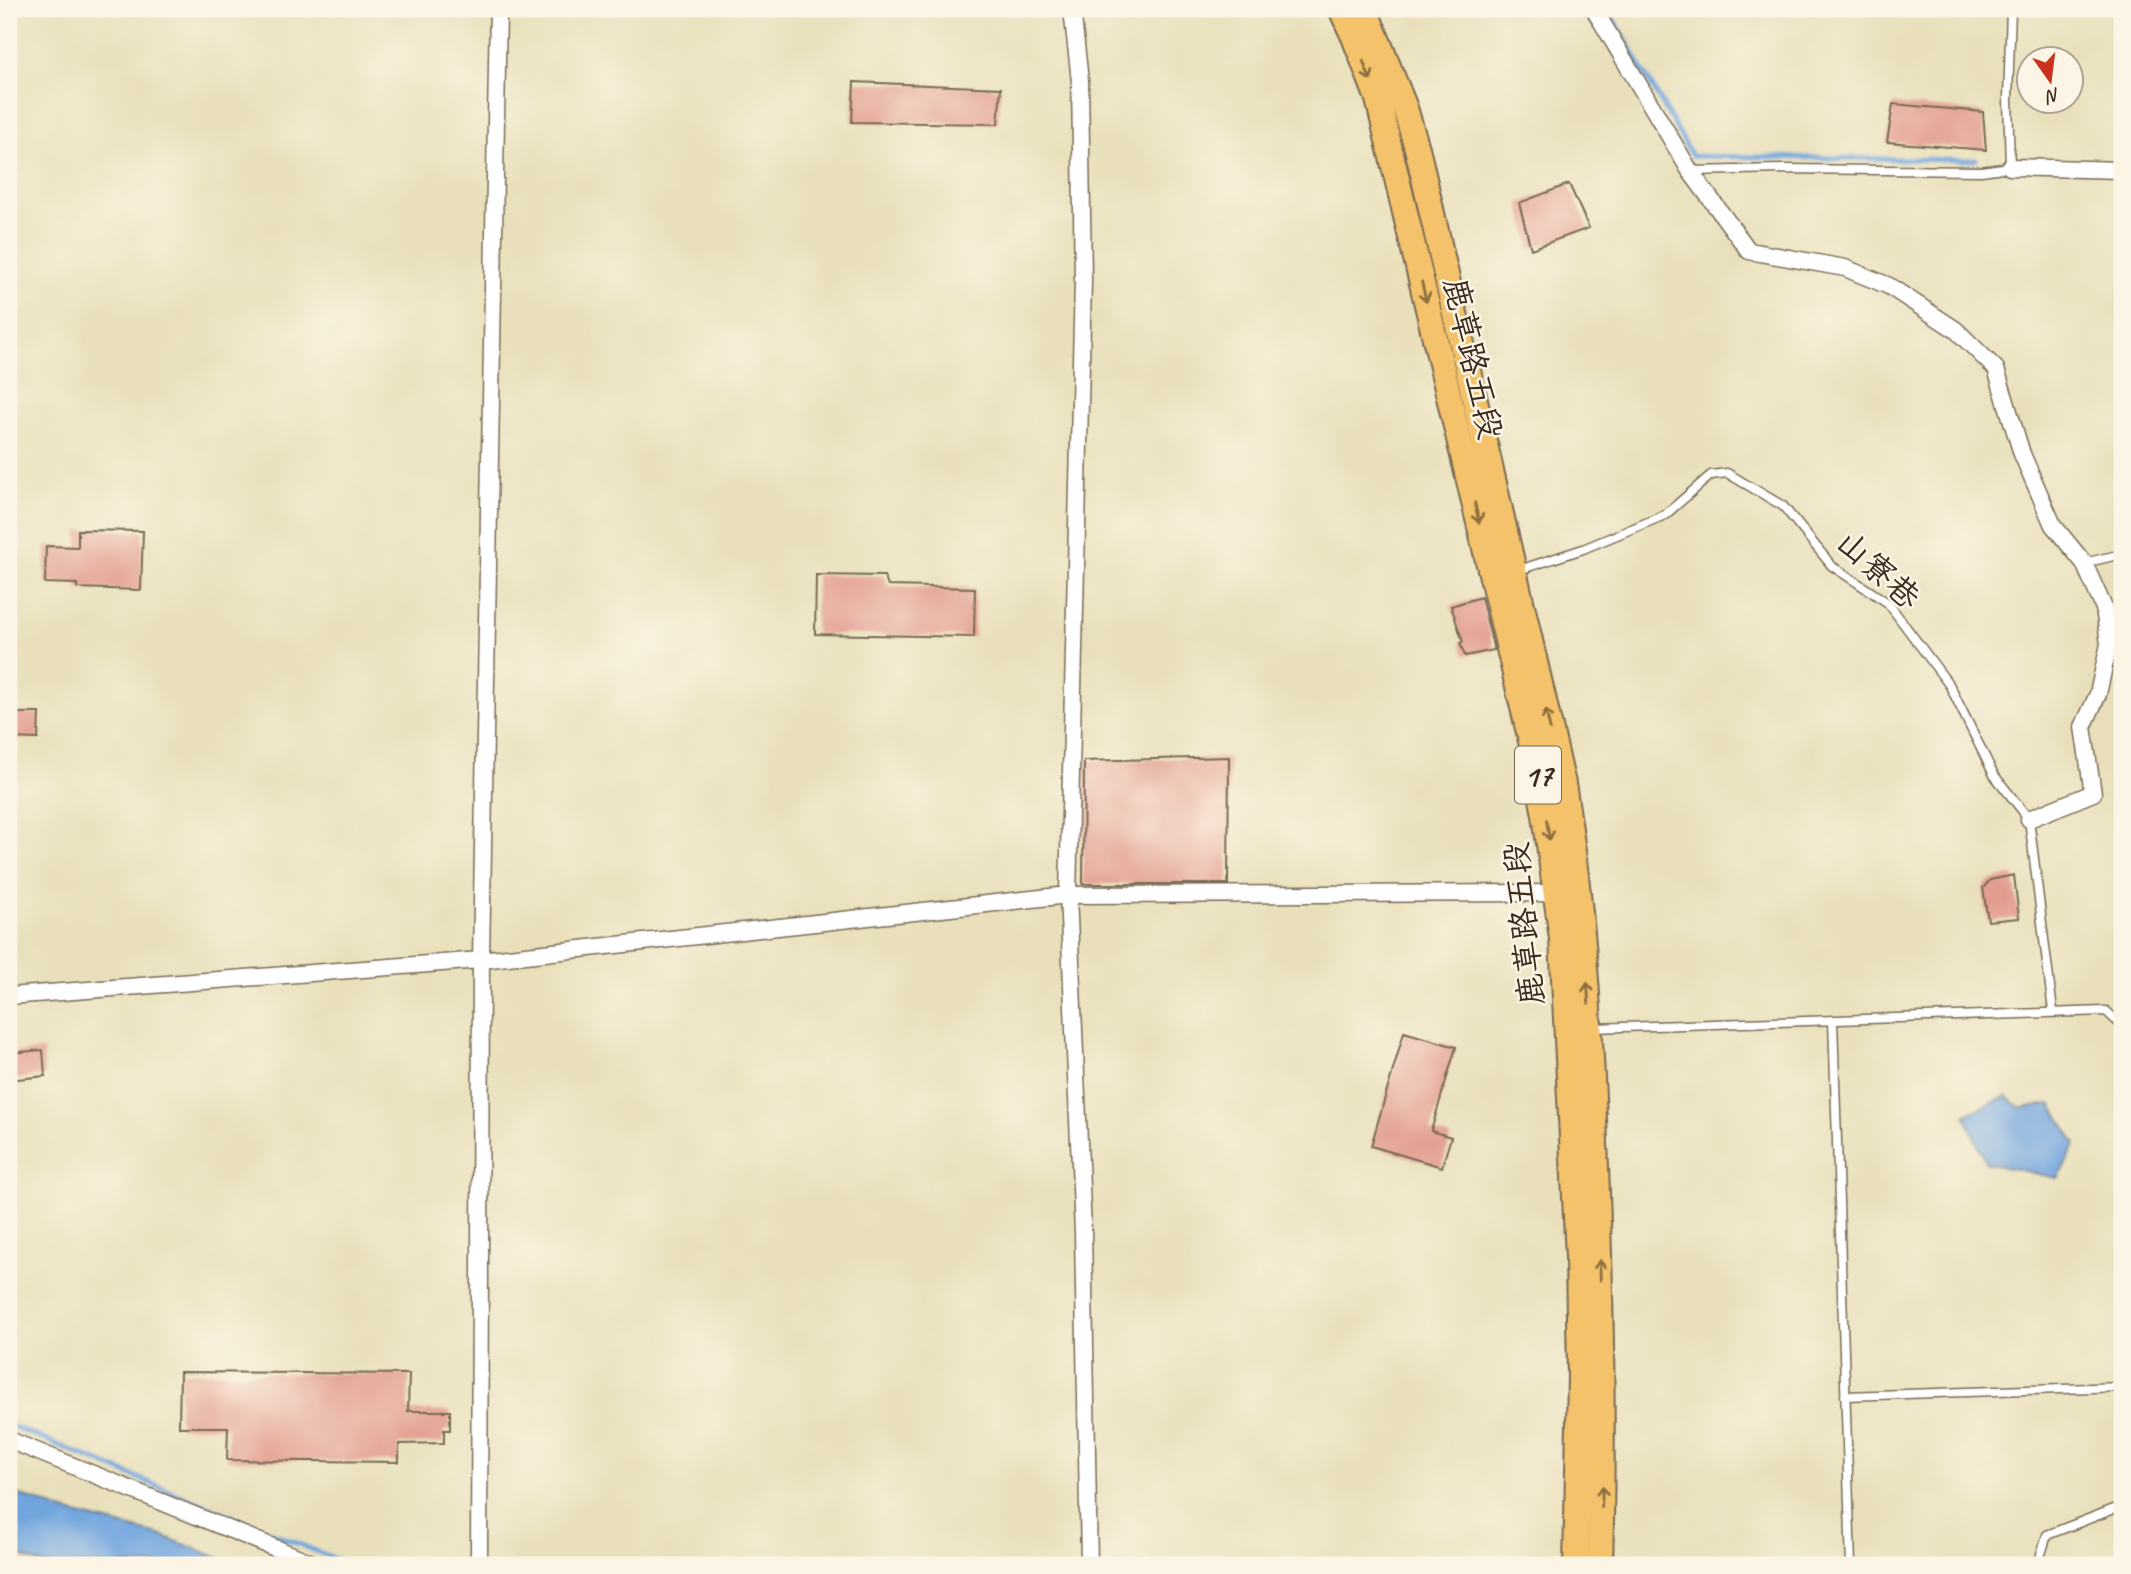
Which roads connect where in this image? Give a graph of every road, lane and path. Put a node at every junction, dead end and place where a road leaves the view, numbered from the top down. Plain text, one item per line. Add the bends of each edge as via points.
1 (498, 9) edge
2 (1072, 9) edge
3 (1341, 9) edge
4 (1365, 9) edge
5 (1594, 9) edge
6 (2011, 9) edge
7 (2010, 166) junction
8 (2122, 170) edge
9 (1690, 171) junction
10 (2122, 554) edge
11 (2084, 563) junction
12 (1503, 575) junction
13 (2029, 819) junction
14 (1557, 892) junction
15 (1068, 895) junction
16 (481, 960) junction
17 (9, 996) edge
18 (2053, 1011) junction
19 (1833, 1020) junction
20 (2122, 1026) edge
21 (1578, 1028) junction
22 (2122, 1387) edge
23 (1845, 1396) junction
24 (9, 1440) edge
25 (2122, 1506) edge
26 (317, 1565) edge
27 (479, 1565) edge
28 (1089, 1565) edge
29 (1576, 1565) edge
30 (1600, 1565) edge
31 (1851, 1565) edge
32 (2040, 1565) edge

1 - 16 street
2 - 15 street via 1080,81 1083,280
3 -> 12 main road, 鹿草路五段 / 17 via 1378,99
4 - 12 main road, 鹿草路五段 / 17 via 1417,148
5 - 9 street
6 - 7 lane
7 - 8 street
7 - 9 lane via 1980,172
9 - 11 street via 1749,251 1846,268 1889,286 1956,330 1996,369 2022,454 2053,526
10 - 11 lane
11 - 13 street via 2104,608 2109,644 2098,694 2083,727 2094,793
12 - 13 lane, 山寮巷 via 1665,515 1711,475 1727,473 1783,506 1832,566 1888,603 1950,685 1993,775
12 -> 14 main road, 鹿草路五段 / 17
21 -> 12 main road, 鹿草路五段 / 17 via 1584,941 1573,840 1563,784
13 - 18 lane
14 - 15 street
14 - 21 main road, 鹿草路五段 / 17
15 - 16 street
15 - 28 street via 1083,1232
16 - 17 street
16 - 27 street
18 - 19 lane
18 - 20 lane via 2106,1011
19 - 21 lane
19 - 23 lane
21 - 29 main road, 鹿草路五段 / 17
30 -> 21 main road, 鹿草路五段 / 17 via 1601,1298
22 - 23 lane
23 - 31 lane
24 - 26 street
25 - 32 lane via 2047,1535

